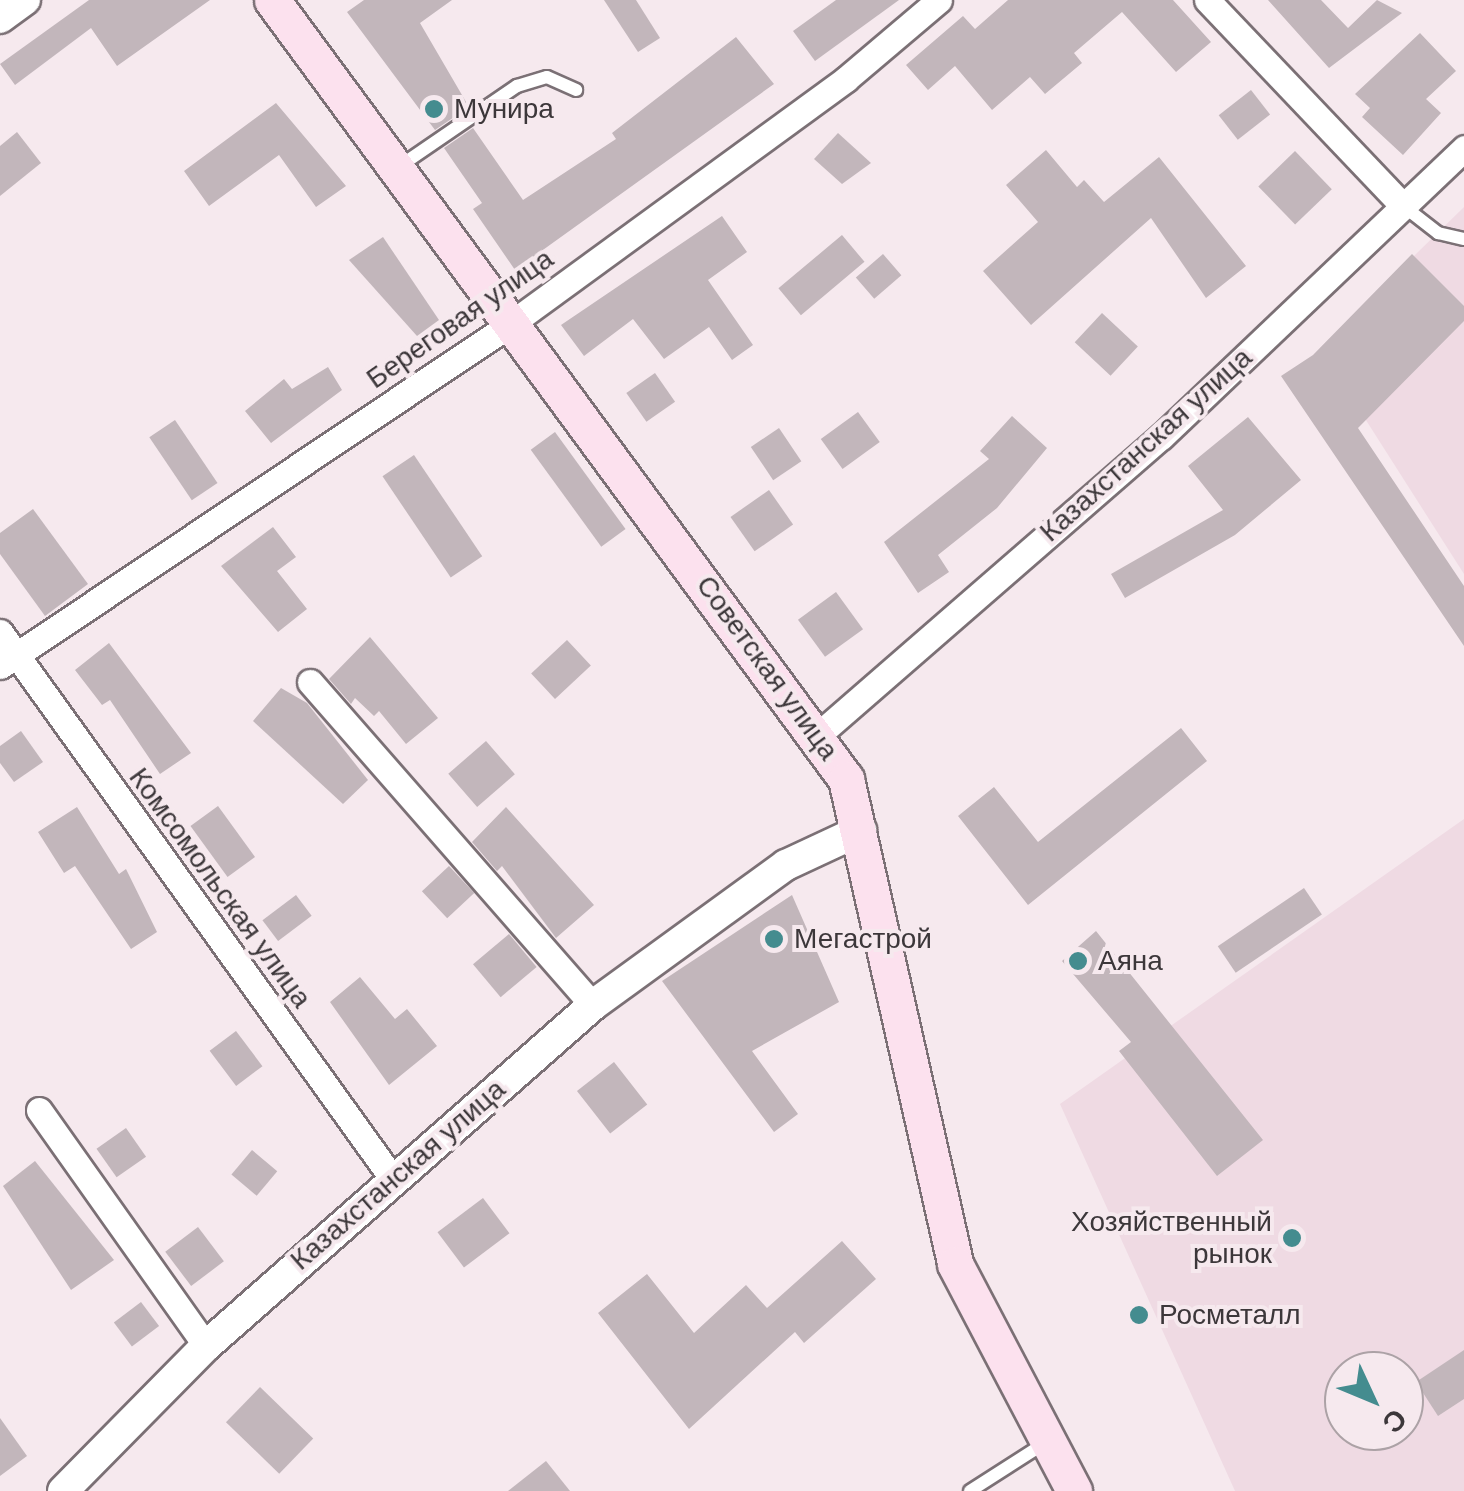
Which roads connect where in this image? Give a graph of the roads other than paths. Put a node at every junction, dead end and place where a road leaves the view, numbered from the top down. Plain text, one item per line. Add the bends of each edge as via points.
1 (26, 0) edge
2 (272, 0) edge
3 (939, 0) edge
4 (1207, 0) edge
5 (0, 18) edge
6 (576, 90) dead end
7 (1464, 148) edge
8 (398, 168) junction
9 (1401, 204) junction
10 (1464, 239) edge
11 (509, 325) junction
12 (0, 632) edge
13 (8, 660) edge
14 (310, 682) dead end
15 (819, 734) junction
16 (861, 830) junction
17 (592, 1005) junction
18 (39, 1110) dead end
19 (392, 1178) junction
20 (206, 1346) junction
21 (1045, 1443) junction
22 (63, 1491) edge
23 (970, 1491) edge
24 (1074, 1491) edge

1 - 5 street
2 - 8 main road, Советская улица
3 - 11 street, Береговая улица via 846,79
4 - 9 street
6 - 8 lane via 547,76 518,86
7 - 9 street, Казахстанская улица
8 - 11 main road, Советская улица
9 - 10 lane via 1438,232
9 - 15 street, Казахстанская улица via 1160,437
11 - 13 street, Береговая улица
11 - 15 main road, Советская улица
12 - 13 street, Комсомольская улица
13 - 19 street, Комсомольская улица
14 - 17 street
15 - 16 main road, Советская улица via 846,779
16 - 17 street, Казахстанская улица via 786,865
16 - 21 main road, Советская улица via 915,1111 955,1264
17 - 19 street, Казахстанская улица
18 - 20 street
19 - 20 street, Казахстанская улица
20 - 22 street, Казахстанская улица
21 - 23 lane
21 - 24 main road, Советская улица

